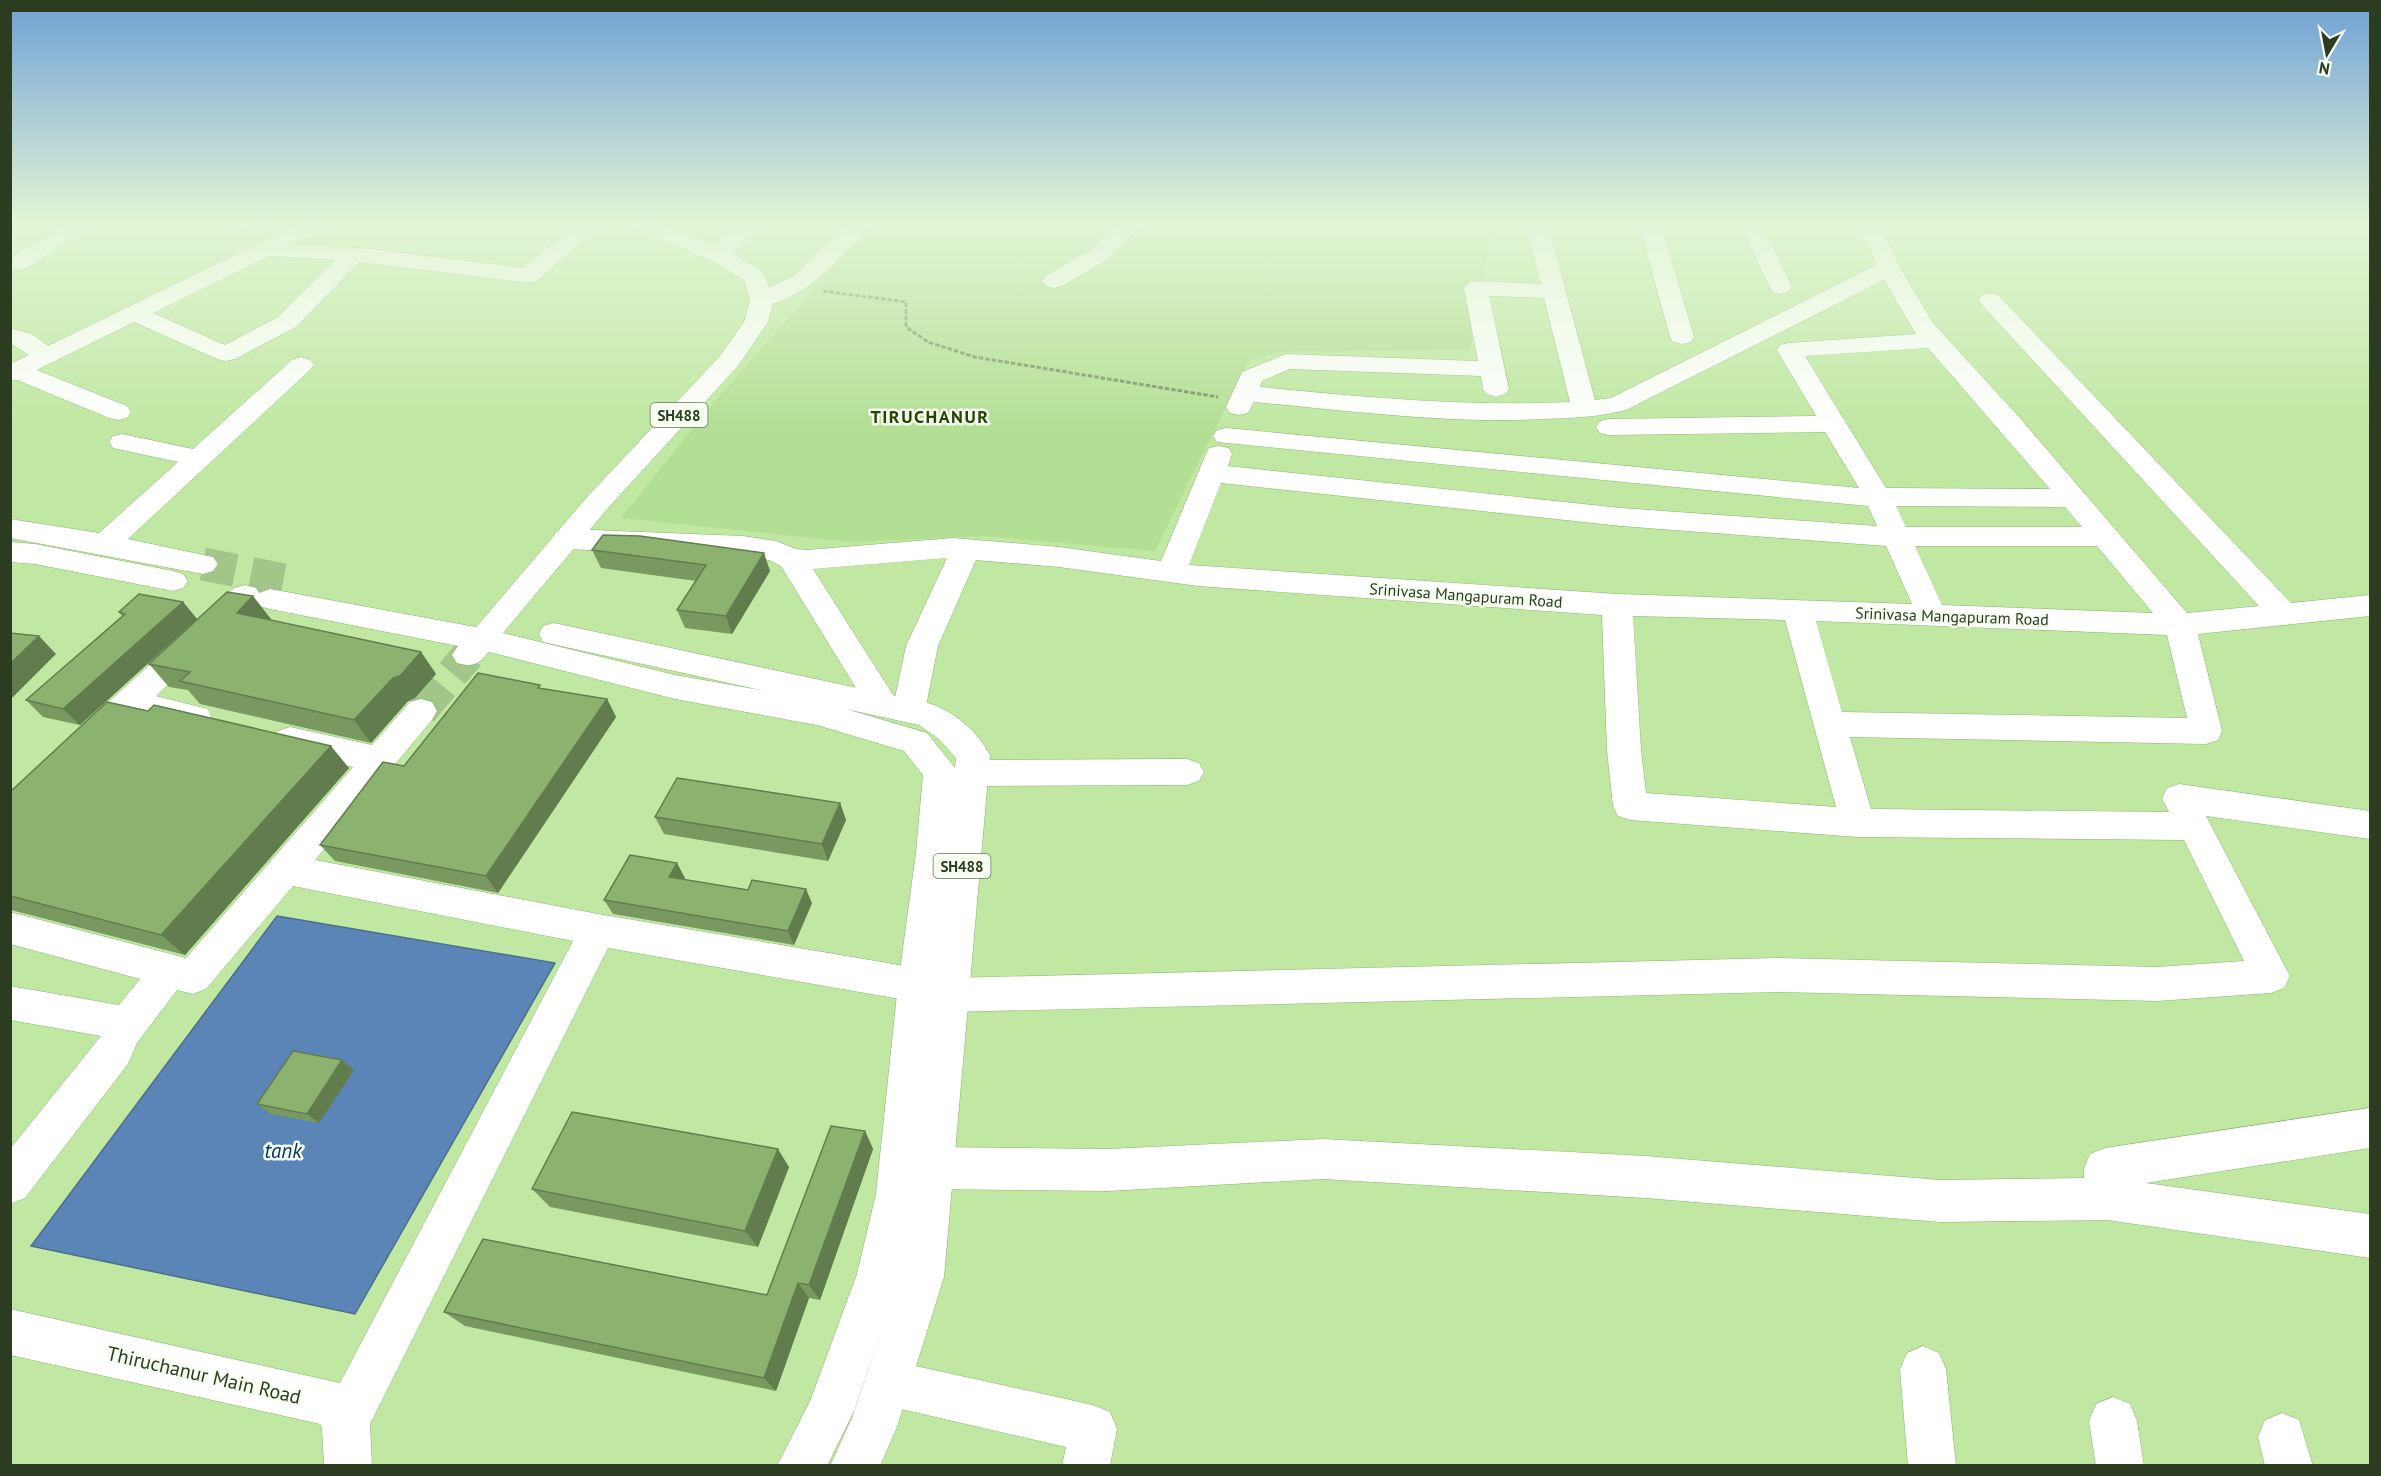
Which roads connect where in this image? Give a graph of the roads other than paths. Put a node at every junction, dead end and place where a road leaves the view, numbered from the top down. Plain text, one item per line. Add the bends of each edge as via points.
1 (181, 290) edge
2 (318, 290) edge
3 (759, 290) edge
4 (784, 290) edge
5 (1476, 290) edge
6 (1513, 290) edge
7 (1669, 290) edge
8 (1846, 290) edge
9 (1902, 290) edge
10 (1555, 292) joint
11 (762, 300) junction
12 (1990, 300) dead end
13 (133, 313) junction
14 (10, 335) edge
15 (1682, 337) dead end
16 (1935, 340) junction
17 (47, 357) junction
18 (301, 365) dead end
19 (1492, 369) junction
20 (14, 372) edge
21 (1498, 395) dead end
22 (1243, 397) junction
23 (1585, 410) junction
24 (118, 412) dead end
25 (1834, 424) junction
26 (1609, 427) dead end
27 (1226, 436) junction
28 (122, 442) dead end
29 (197, 458) junction
30 (1211, 473) junction
31 (1878, 497) junction
32 (2073, 498) junction
33 (10, 528) edge
34 (2105, 536) junction
35 (1896, 537) junction
36 (566, 539) junction
37 (105, 543) junction
38 (966, 549) junction
39 (10, 552) edge
40 (791, 559) junction
41 (1171, 573) junction
42 (1617, 605) junction
43 (2370, 605) edge
44 (1797, 610) junction
45 (2284, 614) junction
46 (1932, 615) junction
47 (2180, 625) junction
48 (482, 638) junction
49 (129, 702) junction
50 (896, 708) junction
51 (421, 711) tunnel mouth
52 (220, 723) edge
53 (1830, 724) junction
54 (266, 734) edge
55 (71, 757) edge
56 (379, 760) junction
57 (1187, 772) dead end
58 (972, 773) junction
59 (1858, 823) junction
60 (2370, 825) edge
61 (2194, 826) junction
62 (284, 869) junction
63 (10, 928) edge
64 (598, 930) junction
65 (168, 972) junction
66 (933, 990) junction
67 (10, 1003) edge
68 (123, 1031) junction
69 (2370, 1128) edge
70 (932, 1168) junction
71 (10, 1183) edge
72 (2107, 1199) junction
73 (2370, 1236) edge
74 (10, 1332) edge
75 (1923, 1368) dead end
76 (888, 1383) junction
77 (346, 1421) junction
78 (348, 1466) edge
79 (801, 1466) edge
80 (854, 1466) edge
81 (1086, 1466) edge
82 (1932, 1466) edge

1 - 13 street
2 - 13 street via 286,322 226,354
3 - 11 street
4 - 11 street
5 - 19 street
6 - 10 street
7 - 15 street
8 - 23 street via 1617,405
9 - 16 street
10 - 23 street
11 - 36 street, SH488 via 756,322 729,361
12 - 45 street
13 - 17 street
14 - 17 street via 23,339
16 - 25 street via 1789,350
16 - 32 street
17 - 20 street
18 - 29 street
19 - 21 street
19 - 22 street via 1286,361 1251,377
20 - 24 street
22 - 23 street via 1460,412
22 - 27 street
25 - 26 street
25 - 31 street
27 - 30 street
27 - 31 street
28 - 29 street
29 - 37 street
30 - 35 street via 1621,517
30 - 41 street
31 - 32 street
31 - 35 street
32 - 34 street
33 - 37 street
34 - 35 street
34 - 47 street
35 - 46 street
36 - 40 street, Srinivasa Mangapuram Road via 743,546 776,551
36 - 48 street, SH488
37 - 39 street via 193,573
38 - 40 street, Srinivasa Mangapuram Road
38 - 41 street, Srinivasa Mangapuram Road
38 - 50 street
40 - 50 street
41 - 42 street, Srinivasa Mangapuram Road
42 - 44 street, Srinivasa Mangapuram Road
42 - 59 street via 1630,806
43 - 45 street, Srinivasa Mangapuram Road
44 - 46 street, Srinivasa Mangapuram Road
44 - 53 street
45 - 47 street, Srinivasa Mangapuram Road
46 - 47 street, Srinivasa Mangapuram Road
47 - 53 street via 2206,731
48 - 49 street via 268,591
48 - 50 street, SH488
48 - 66 street, SH488 via 675,687 817,713 915,742 940,772 934,853
49 - 52 street
49 - 55 street
50 - 58 street, SH488 via 928,715 951,730 973,755
51 - 56 street
53 - 59 street
54 - 56 street
56 - 62 street
57 - 58 street
58 - 66 street, SH488
59 - 61 street
60 - 61 street via 2179,798
61 - 66 street via 2271,976 2157,984 1778,975 1453,985
62 - 64 street
62 - 65 street via 193,977
63 - 65 street
64 - 66 street
64 - 77 street
65 - 68 street
66 - 70 street, SH488
66 - 79 street, SH488 via 879,1274 830,1411
67 - 68 street via 111,1020
68 - 71 street via 114,1051
69 - 72 street via 2105,1169
70 - 72 street via 1108,1170 1323,1160 1645,1177 1940,1201
70 - 76 street, SH488 via 922,1277
72 - 73 street
74 - 77 street, Thiruchanur Main Road via 334,1404
75 - 82 street
76 - 80 street, SH488
76 - 81 street via 1093,1429
77 - 78 street

